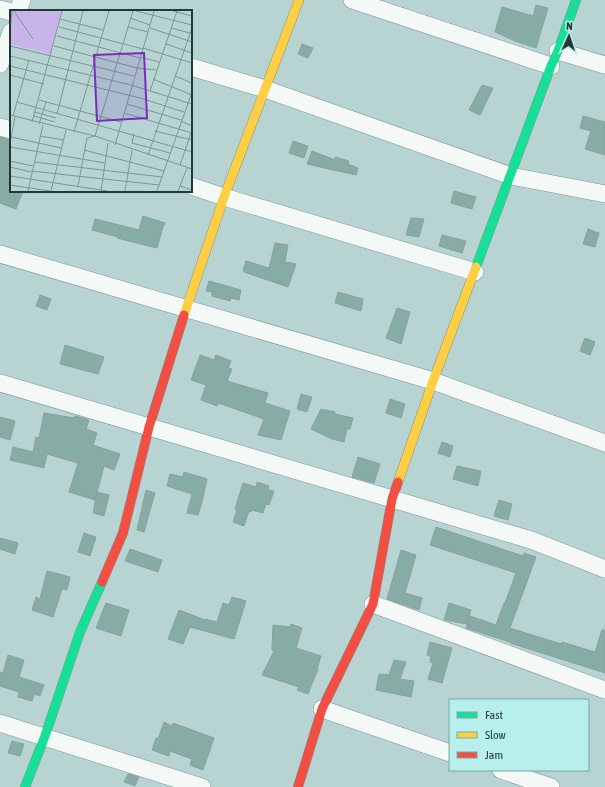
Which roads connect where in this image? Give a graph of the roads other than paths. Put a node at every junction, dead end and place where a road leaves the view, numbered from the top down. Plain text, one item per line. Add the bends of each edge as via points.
1 (22, 0) edge
2 (299, 0) edge
3 (352, 0) edge
4 (576, 0) edge
5 (0, 8) edge
6 (18, 10) edge
7 (10, 12) edge
8 (10, 35) edge
9 (554, 59) junction
10 (0, 64) edge
11 (605, 66) edge
12 (192, 67) edge
13 (265, 89) junction
14 (0, 127) edge
15 (10, 130) edge
16 (511, 176) junction
17 (192, 186) edge
18 (605, 194) edge
19 (224, 197) junction
20 (0, 254) edge
21 (475, 272) junction
22 (186, 310) junction
23 (434, 381) junction
24 (0, 383) edge
25 (150, 426) junction
26 (605, 442) edge
27 (392, 499) junction
28 (605, 569) edge
29 (374, 604) junction
30 (605, 690) edge
31 (322, 709) junction
32 (0, 723) edge
33 (45, 736) junction
34 (449, 753) edge
35 (504, 771) edge
36 (25, 787) edge
37 (202, 787) edge
38 (298, 787) edge
39 (551, 787) edge

1 - 6 street
2 - 13 street
3 - 9 street
4 - 9 street
5 - 7 street
8 - 10 street
9 - 11 street
9 - 16 street
12 - 13 street
13 - 16 street
13 - 19 street
14 - 15 street
16 - 18 street
16 - 21 street
17 - 19 street
19 - 21 street
19 - 22 street
20 - 22 street
21 - 23 street
22 - 23 street
22 - 25 street
23 - 26 street
23 - 27 street
24 - 25 street
25 - 27 street
25 - 33 street via 123,533 80,632
27 - 28 street via 531,540
27 - 29 street
29 - 30 street
29 - 31 street
31 - 34 street
31 - 38 street
32 - 33 street
33 - 36 street
33 - 37 street
35 - 39 street

